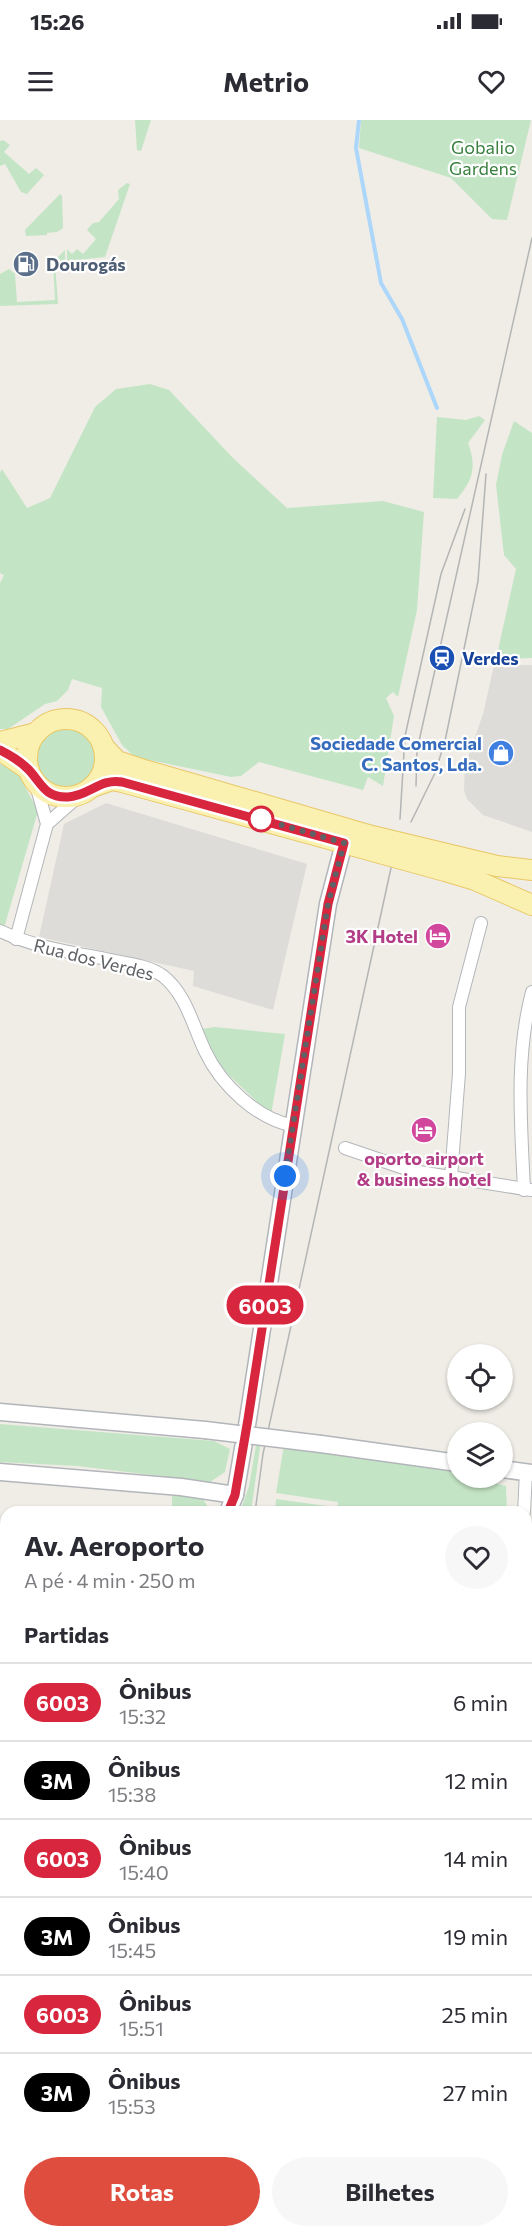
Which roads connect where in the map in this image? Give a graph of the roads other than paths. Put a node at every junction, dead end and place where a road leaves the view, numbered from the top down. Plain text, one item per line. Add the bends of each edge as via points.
1 (36, 733) junction
2 (0, 742) edge
3 (103, 746) junction
4 (0, 750) edge
5 (32, 776) junction
6 (87, 791) junction
7 (47, 824) junction
8 (346, 836) junction
9 (532, 870) edge
10 (532, 905) edge
11 (481, 924) dead end
12 (0, 931) edge
13 (16, 939) junction
14 (531, 997) edge
15 (294, 1126) junction
16 (345, 1148) dead end
17 (451, 1177) junction
18 (528, 1190) edge
19 (0, 1412) edge
20 (447, 1461) edge
21 (513, 1471) edge
22 (0, 1472) edge
23 (529, 1473) edge
24 (235, 1495) junction
25 (230, 1506) edge
26 (525, 1506) edge

1 - 2 main road
1 - 3 main road via 58,719 71,719 94,730
1 - 5 main road via 27,757
3 - 6 main road via 105,766
3 - 8 main road via 117,761
4 - 5 main road
5 - 6 main road via 56,795
5 - 7 street
6 - 7 street
6 - 8 main road via 112,780
7 - 13 street
8 - 9 main road
8 - 10 main road via 475,880
8 - 15 main road via 328,904
11 - 17 street via 459,1007 459,1073
12 - 13 street, Rua dos Verdes
13 - 15 street, Rua dos Verdes via 160,974 178,990 206,1053 225,1081 276,1122
14 - 18 street via 521,1043 520,1109
15 - 24 main road
16 - 17 street via 413,1172
17 - 18 street
19 - 20 main road, bridge via 205,1430
21 - 23 main road
22 - 24 main road
23 - 26 street
24 - 25 main road

